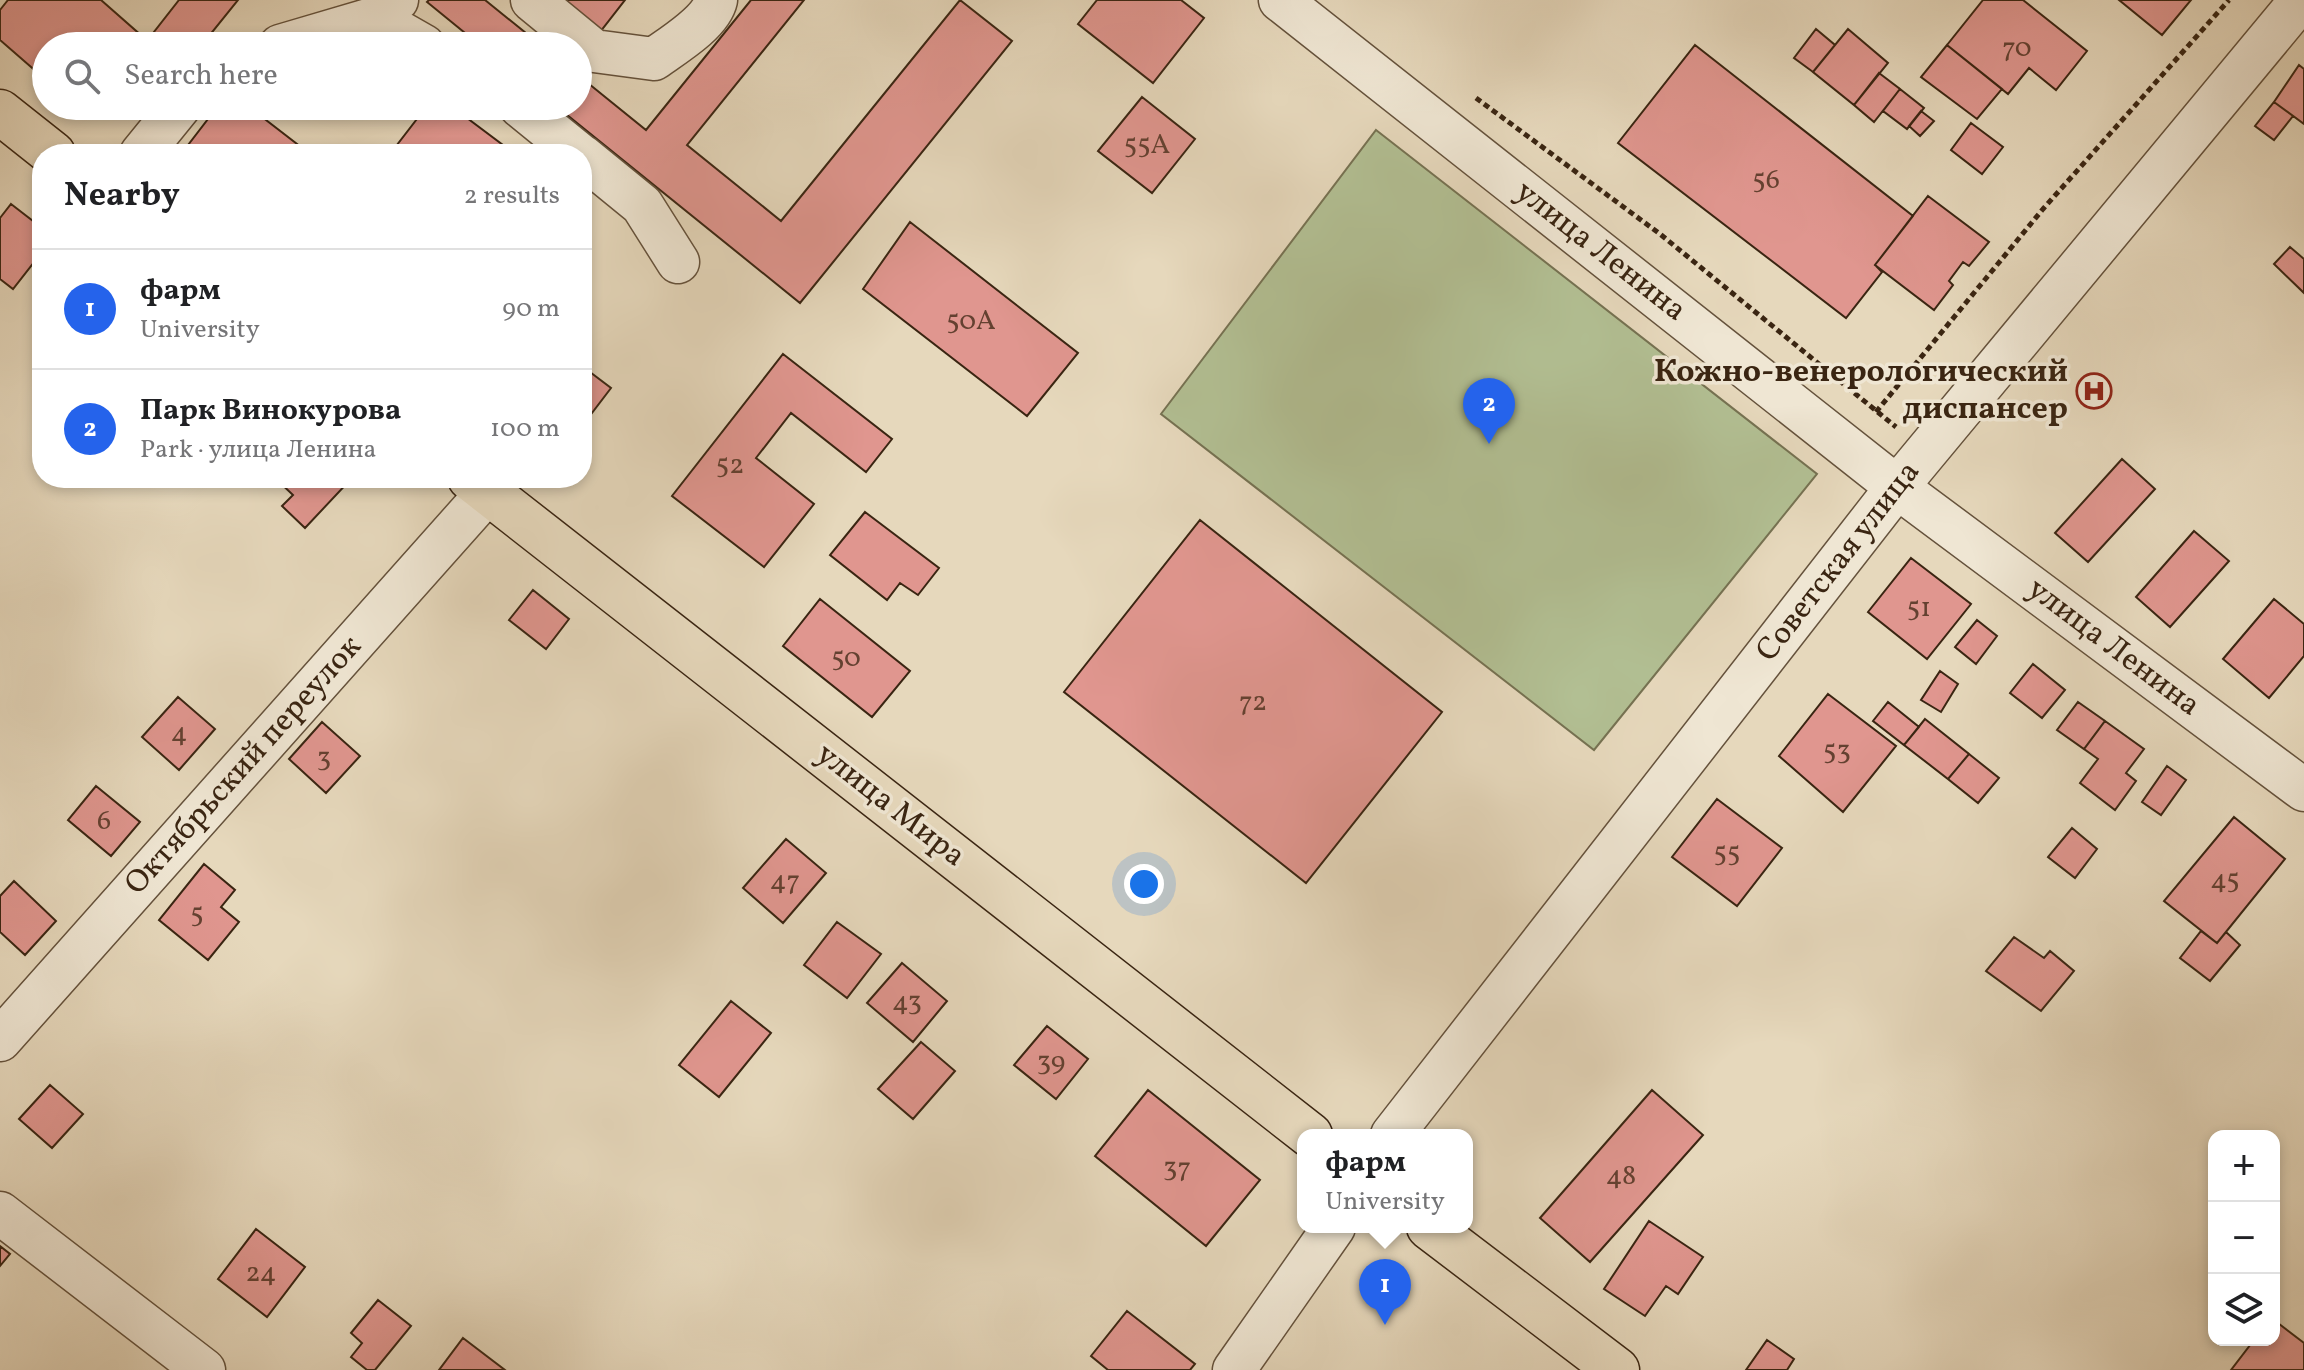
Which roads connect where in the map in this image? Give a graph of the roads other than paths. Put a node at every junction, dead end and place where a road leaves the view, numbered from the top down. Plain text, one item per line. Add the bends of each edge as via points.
1 (532, 0) edge
2 (716, 0) edge
3 (1280, 0) edge
4 (2301, 0) edge
5 (386, 9) edge
6 (320, 32) edge
7 (410, 32) edge
8 (571, 32) edge
9 (592, 49) edge
10 (0, 112) edge
11 (169, 120) edge
12 (537, 120) edge
13 (40, 144) edge
14 (149, 144) edge
15 (567, 144) edge
16 (592, 164) edge
17 (678, 262) dead end
18 (1897, 487) junction
19 (476, 488) edge
20 (483, 488) edge
21 (2304, 790) edge
22 (0, 1040) edge
23 (1302, 1129) edge
24 (1397, 1129) edge
25 (0, 1213) edge
26 (1330, 1233) edge
27 (1437, 1233) edge
28 (204, 1370) edge
29 (1234, 1370) edge
30 (1617, 1370) edge

1 - 8 street
2 - 9 street via 688,36 654,59
3 - 18 street, улица Ленина
4 - 18 street, Советская улица
5 - 6 street
5 - 7 street
10 - 13 main road
11 - 14 street
12 - 15 street
16 - 17 street via 642,205
18 - 21 street, улица Ленина
18 - 24 street, Советская улица
19 - 22 street, Октябрьский переулок
20 - 23 main road, улица Мира
25 - 28 street
26 - 29 street
27 - 30 main road

